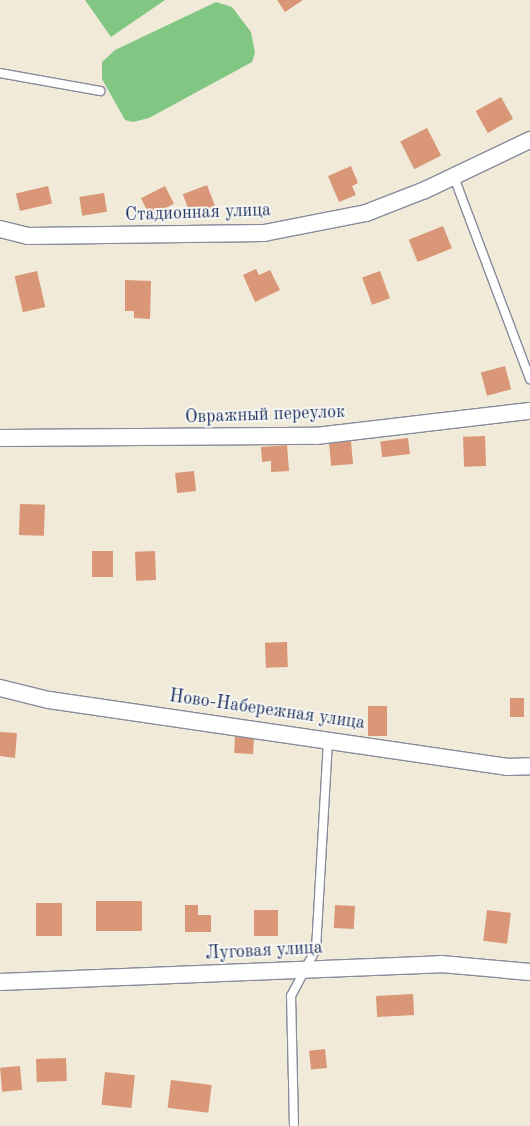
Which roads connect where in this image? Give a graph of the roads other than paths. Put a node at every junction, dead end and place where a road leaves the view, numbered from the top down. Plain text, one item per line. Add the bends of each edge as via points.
1 (0, 73) edge
2 (100, 91) dead end
3 (530, 140) edge
4 (454, 177) junction
5 (0, 229) edge
6 (530, 379) edge
7 (530, 411) edge
8 (0, 438) edge
9 (0, 688) edge
10 (328, 738) junction
11 (530, 766) edge
12 (303, 969) junction
13 (530, 972) edge
14 (0, 982) edge
15 (294, 1126) edge

1 - 2 lane
3 - 4 street, Стадионная улица
4 - 5 street, Стадионная улица via 366,213 264,233 28,236
4 - 6 lane
7 - 8 street, Овражный переулок via 316,436
9 - 10 street, Ново-Набережная улица via 49,700
10 - 11 street, Ново-Набережная улица via 506,767
10 - 12 lane via 316,949
12 - 13 street, Луговая улица via 441,964
12 - 14 street, Луговая улица
12 - 15 lane via 291,996

